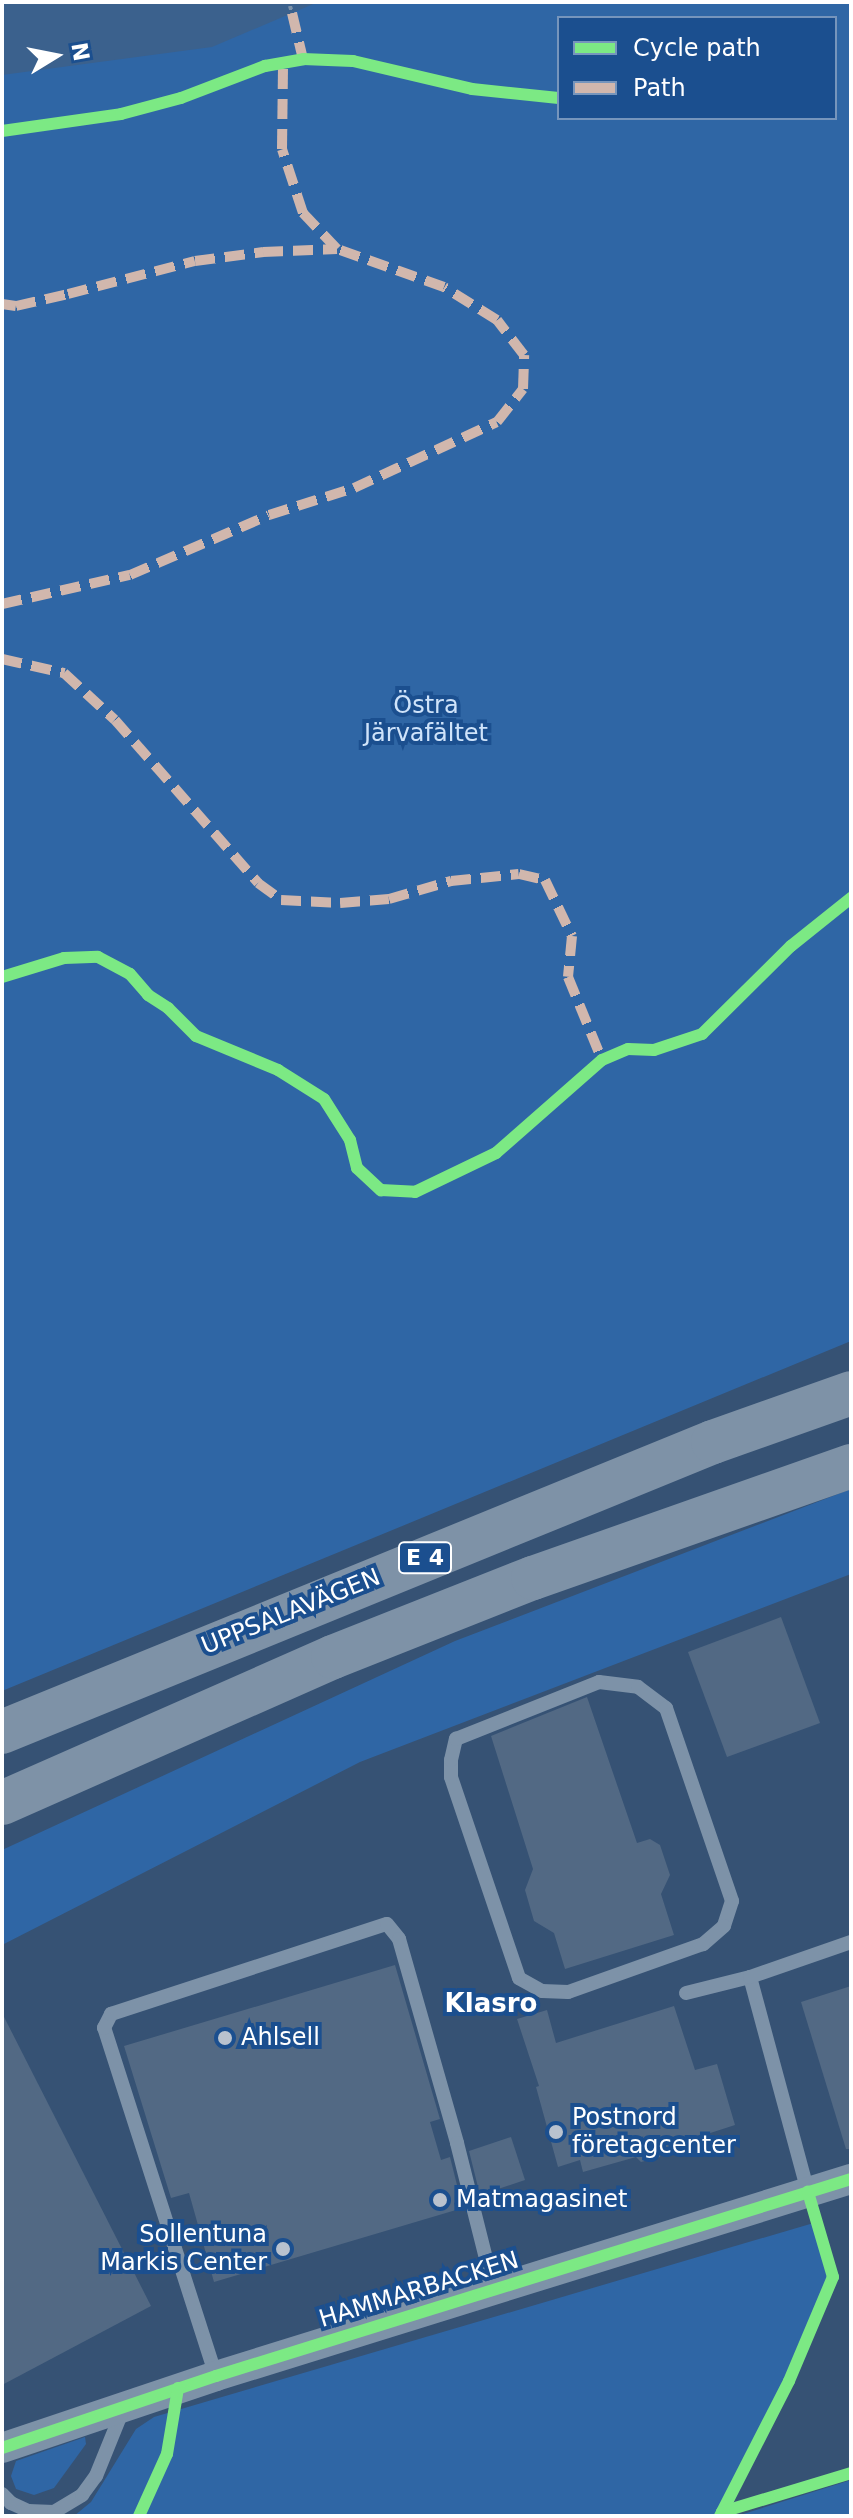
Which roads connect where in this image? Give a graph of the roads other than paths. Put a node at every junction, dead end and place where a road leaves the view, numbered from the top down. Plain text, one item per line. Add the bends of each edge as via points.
1 (851, 1393) edge
2 (851, 1466) edge
3 (2, 1732) edge
4 (2, 1803) edge
5 (700, 1809) joint
6 (851, 1942) edge
7 (750, 1977) junction
8 (686, 1993) dead end
9 (851, 2179) edge
10 (808, 2192) junction
11 (494, 2290) junction
12 (216, 2376) junction
13 (124, 2406) junction
14 (2, 2448) edge
15 (2, 2494) edge

1 - 3 highway, UPPSALAVÄGEN / E 4 via 698,1448
2 - 4 highway, E 4 via 404,1629
5 - 5 lane via 666,1708 638,1687 599,1682 456,1739 451,1777 519,1978 542,1991 568,1992 688,1950 724,1926 732,1901
6 - 7 lane
7 - 8 lane
7 - 10 lane
9 - 10 street, HAMMARBACKEN
10 - 11 street, HAMMARBACKEN
11 - 12 street, HAMMARBACKEN
11 - 12 lane via 399,1939 387,1924 111,2014 104,2028
12 - 13 street, HAMMARBACKEN
13 - 14 street, HAMMARBACKEN
13 - 15 lane via 96,2476 82,2495 54,2512 28,2511

